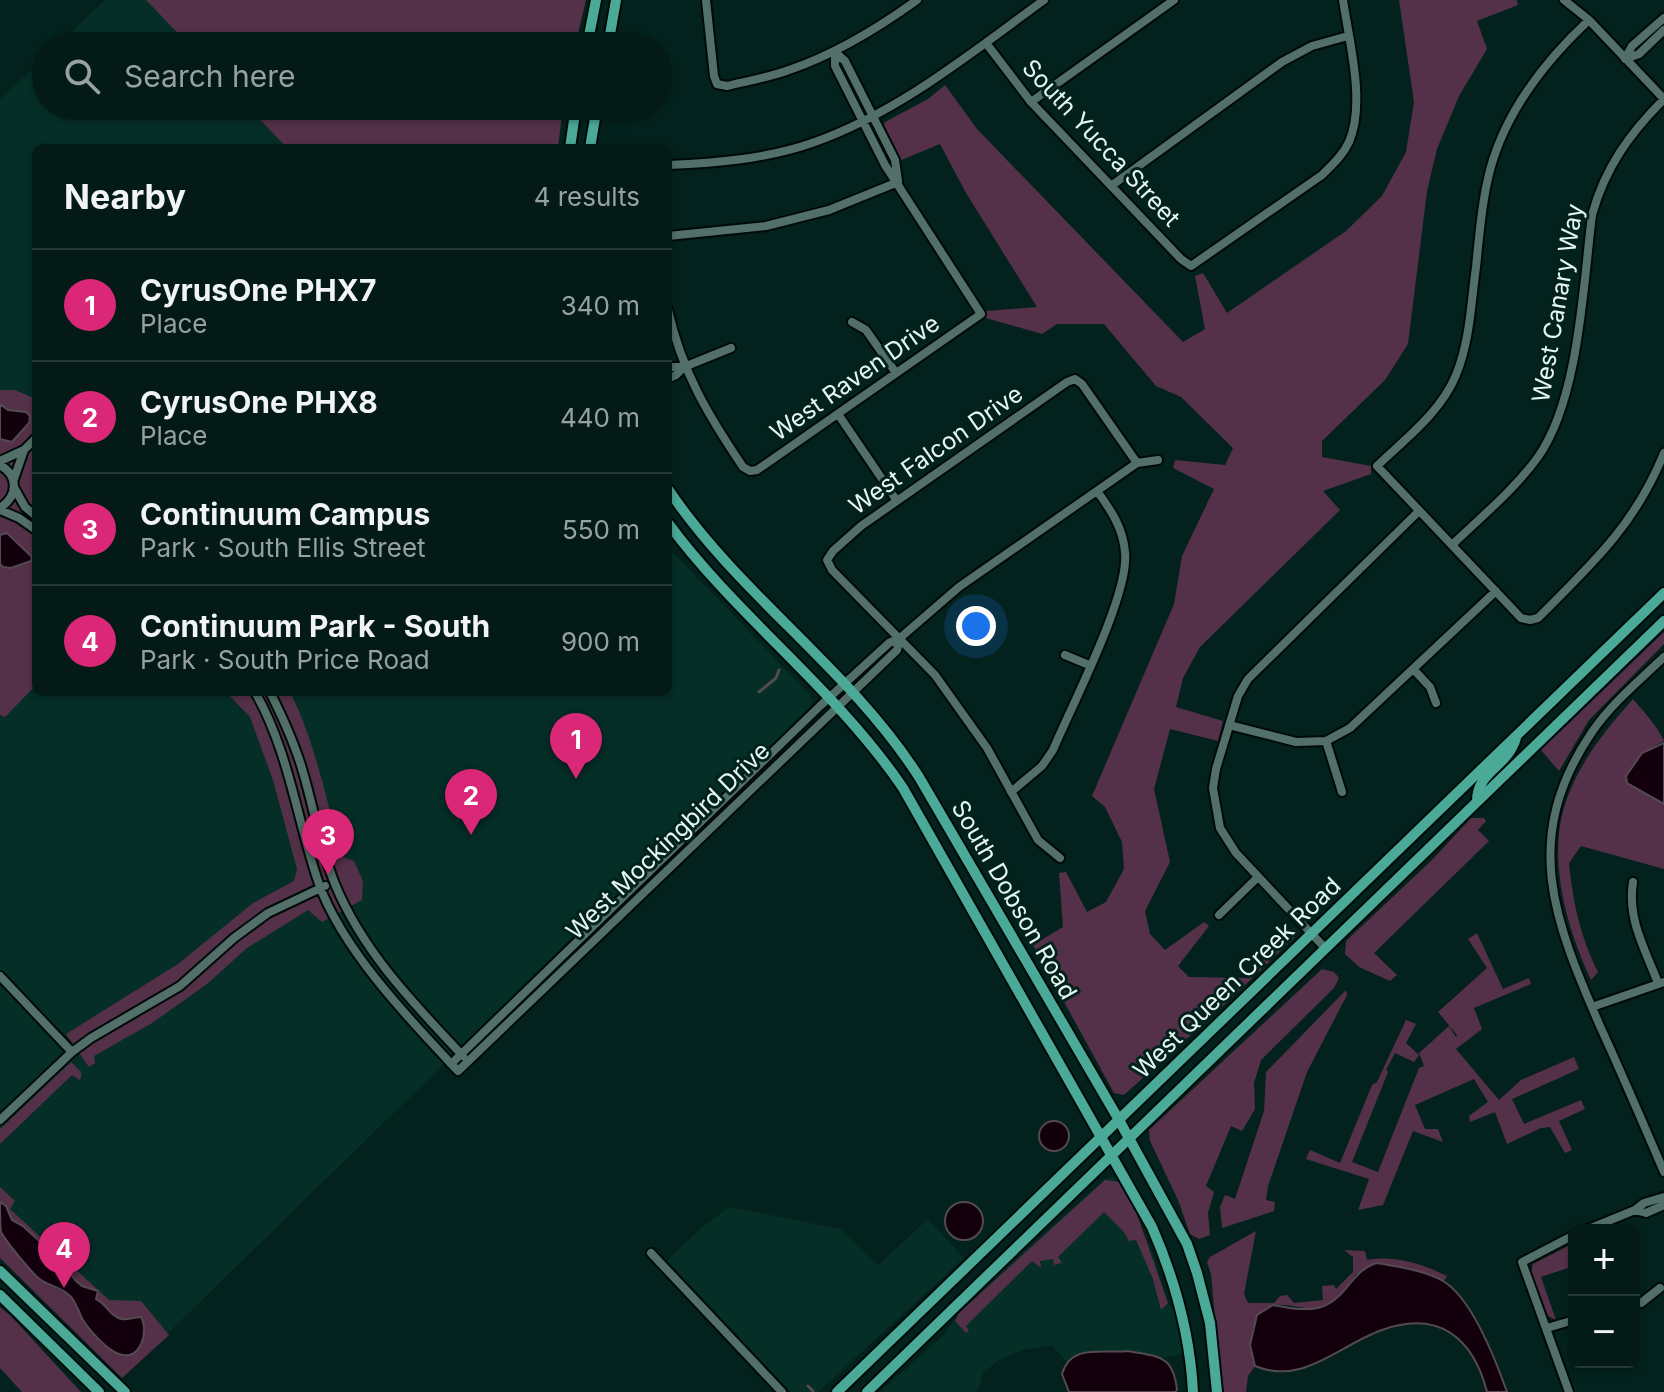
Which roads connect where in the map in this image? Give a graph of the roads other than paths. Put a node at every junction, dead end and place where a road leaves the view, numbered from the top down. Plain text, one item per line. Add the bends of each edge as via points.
1 (596, 0) edge
2 (616, 0) edge
3 (706, 0) edge
4 (917, 0) edge
5 (1044, 0) edge
6 (1174, 0) edge
7 (1343, 0) edge
8 (1564, 0) edge
9 (1664, 18) edge
10 (1589, 20) junction
11 (1664, 30) edge
12 (590, 32) edge
13 (610, 32) edge
14 (1348, 36) junction
15 (986, 43) junction
16 (835, 52) junction
17 (1625, 59) junction
18 (1664, 99) edge
19 (1031, 102) junction
20 (873, 116) junction
21 (574, 120) edge
22 (595, 120) edge
23 (863, 121) junction
24 (571, 144) edge
25 (591, 144) edge
26 (672, 165) edge
27 (898, 182) junction
28 (1111, 186) junction
29 (672, 236) edge
30 (852, 322) dead end
31 (672, 324) edge
32 (731, 348) dead end
33 (672, 367) edge
34 (684, 367) junction
35 (896, 373) junction
36 (672, 377) edge
37 (838, 414) junction
38 (32, 442) edge
39 (24, 450) junction
40 (1664, 453) edge
41 (1158, 460) dead end
42 (0, 463) edge
43 (1137, 463) junction
44 (14, 484) junction
45 (1097, 491) junction
46 (672, 494) edge
47 (897, 501) junction
48 (0, 509) edge
49 (1419, 511) junction
50 (32, 513) edge
51 (32, 527) edge
52 (672, 528) edge
53 (1453, 544) junction
54 (1496, 591) junction
55 (1664, 593) edge
56 (1664, 621) edge
57 (900, 638) junction
58 (1065, 655) dead end
59 (1664, 657) edge
60 (1089, 665) junction
61 (1415, 671) junction
62 (848, 689) junction
63 (257, 696) edge
64 (272, 696) edge
65 (829, 698) junction
66 (1436, 703) dead end
67 (837, 707) junction
68 (1229, 725) junction
69 (1516, 737) junction
70 (1326, 741) junction
71 (1011, 792) junction
72 (1342, 792) dead end
73 (1477, 801) junction
74 (1060, 858) dead end
75 (1258, 877) junction
76 (334, 882) junction
77 (1633, 882) dead end
78 (321, 888) junction
79 (624, 895) junction
80 (632, 904) junction
81 (1219, 915) dead end
82 (1312, 934) junction
83 (1325, 948) junction
84 (0, 976) edge
85 (1661, 983) edge
86 (1592, 1007) junction
87 (72, 1052) junction
88 (465, 1058) junction
89 (0, 1120) edge
90 (1119, 1120) junction
91 (1102, 1137) junction
92 (1128, 1137) junction
93 (1112, 1154) junction
94 (1664, 1172) edge
95 (1664, 1197) edge
96 (1664, 1205) edge
97 (1635, 1210) junction
98 (1601, 1224) edge
99 (1568, 1238) edge
100 (651, 1253) dead end
101 (0, 1271) edge
102 (1660, 1288) dead end
103 (0, 1295) edge
104 (1640, 1303) edge
105 (1568, 1322) edge
106 (1547, 1328) junction
107 (99, 1392) edge
108 (125, 1392) edge
109 (782, 1392) edge
110 (837, 1392) edge
111 (867, 1392) edge
112 (1193, 1392) edge
113 (1217, 1392) edge
114 (1569, 1392) edge

1 - 12 main road
2 - 13 main road
3 - 16 street via 717,84 787,71
4 - 16 street
5 - 15 street
6 - 19 street
7 - 14 street
8 - 10 street
9 - 17 street
10 - 17 street
10 - 49 street via 1538,75 1503,136 1487,182 1467,341 1455,377 1433,412 1377,466
11 - 17 street via 1639,54
14 - 28 street via 1282,62
14 - 28 street, South Yucca Street via 1357,104 1348,142 1336,161 1191,266
15 - 19 street, South Yucca Street
15 - 20 street
16 - 20 street via 845,61
16 - 23 street via 835,66
17 - 18 street
18 - 53 street, West Canary Way via 1620,149 1598,195 1572,369 1552,433 1519,480
19 - 28 street, South Yucca Street
20 - 23 street
20 - 27 street via 895,160
21 - 24 main road
22 - 25 main road
23 - 26 street via 809,144 762,156
23 - 27 street
27 - 29 street via 829,210 766,226
27 - 35 street, West Raven Drive via 981,314
30 - 35 street via 866,330
31 - 34 street
32 - 34 street
33 - 34 street
34 - 36 street
34 - 37 street, West Raven Drive via 712,421 750,471
35 - 37 street, West Raven Drive
37 - 47 street
38 - 39 street
39 - 42 street
39 - 44 street
40 - 54 street via 1624,528 1538,618 1521,618
41 - 43 street, West Mockingbird Drive
42 - 44 street
43 - 45 street, West Mockingbird Drive
43 - 47 street, West Falcon Drive via 1075,379
44 - 48 street via 9,502
44 - 50 street
45 - 57 street, West Mockingbird Drive via 959,587
45 - 60 street via 1121,531 1126,566 1120,595
46 - 62 main road, South Dobson Road via 710,544
47 - 57 street, West Falcon Drive via 861,526 827,560
48 - 51 street
49 - 53 street
49 - 68 street via 1260,665 1238,696
52 - 65 main road, South Dobson Road
53 - 54 street
54 - 61 street
55 - 69 main road, West Queen Creek Road
56 - 73 main road, West Queen Creek Road
57 - 62 street, West Mockingbird Drive via 897,650
57 - 71 street via 964,713
58 - 60 street
59 - 86 street via 1587,739 1567,778 1553,830 1550,868 1556,913
60 - 71 street via 1053,750
61 - 66 street
61 - 70 street via 1350,728
62 - 65 street, West Mockingbird Drive
62 - 67 street, West Mockingbird Drive
62 - 90 main road, South Dobson Road via 919,777
63 - 78 street via 276,738
64 - 76 street via 304,774
65 - 67 main road, South Dobson Road
65 - 79 street, West Mockingbird Drive
67 - 80 street, West Mockingbird Drive
67 - 91 main road, South Dobson Road via 903,788
68 - 70 street via 1296,742
68 - 75 street via 1213,788 1215,809 1225,840
69 - 73 main road via 1511,753 1481,783
69 - 82 main road, West Queen Creek Road
70 - 72 street
71 - 74 street via 1038,840
73 - 83 main road, West Queen Creek Road
75 - 81 street
75 - 82 street
76 - 78 street
76 - 88 street via 382,964
77 - 85 street via 1632,919
78 - 87 street via 260,919 180,986
78 - 88 street, West Mockingbird Drive via 376,978 455,1068
79 - 80 street
79 - 88 street, West Mockingbird Drive
80 - 88 street, West Mockingbird Drive
82 - 83 street
82 - 90 main road, West Queen Creek Road
83 - 92 main road, West Queen Creek Road
84 - 87 street
85 - 86 street
86 - 94 street
87 - 89 street
90 - 91 main road, West Queen Creek Road
90 - 92 main road, South Dobson Road
91 - 93 main road, South Dobson Road
91 - 110 main road, West Queen Creek Road
92 - 93 main road, West Queen Creek Road
92 - 113 main road, South Dobson Road via 1171,1212 1197,1273 1210,1323
93 - 111 main road, West Queen Creek Road
93 - 112 main road, South Dobson Road via 1170,1271 1184,1317
95 - 97 street
96 - 97 street via 1646,1213
97 - 98 street
99 - 106 street via 1522,1262
100 - 109 street
101 - 108 main road
102 - 104 street
103 - 107 main road
105 - 106 street
106 - 114 street

